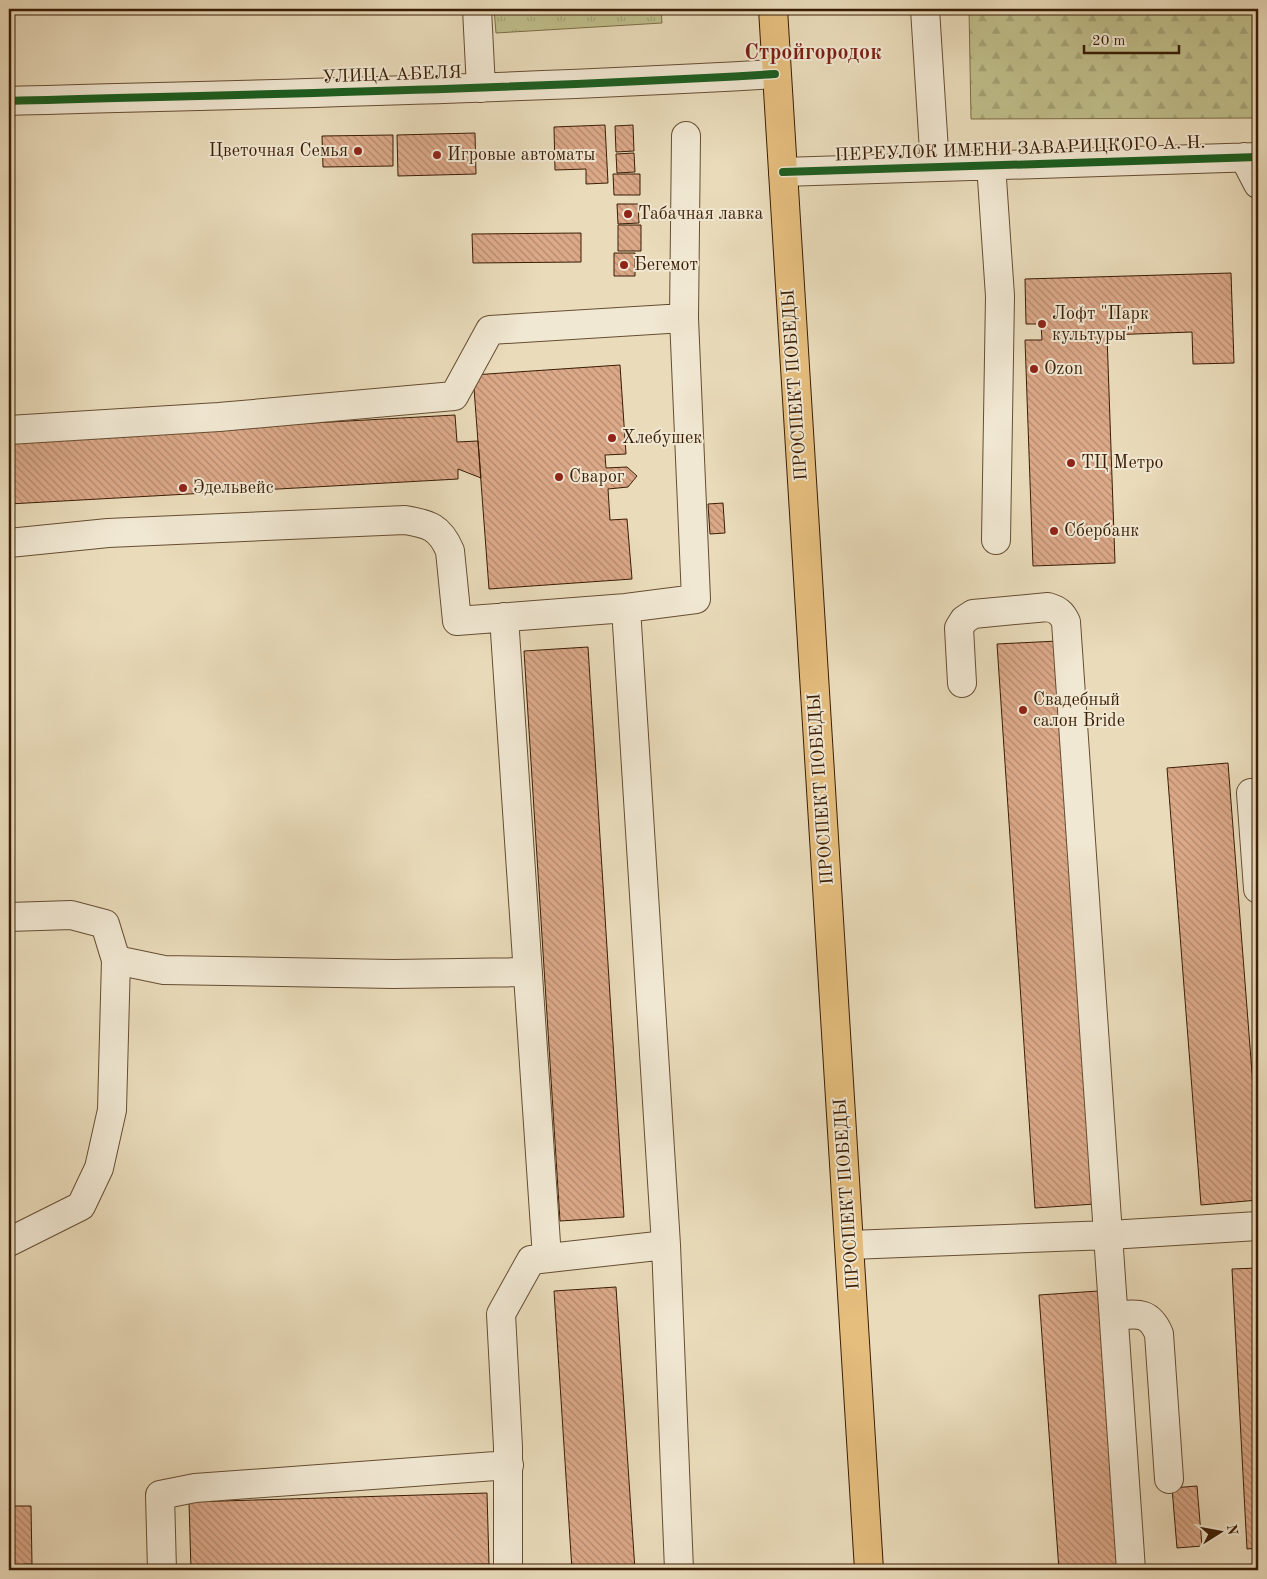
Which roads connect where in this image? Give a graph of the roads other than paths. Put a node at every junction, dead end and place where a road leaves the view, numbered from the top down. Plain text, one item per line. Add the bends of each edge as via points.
1 (477, 9) edge
2 (773, 9) edge
3 (925, 9) edge
4 (775, 74) junction
5 (481, 88) junction
6 (9, 101) edge
7 (686, 136) dead end
8 (1251, 157) edge
9 (991, 164) junction
10 (935, 166) junction
11 (783, 172) junction
12 (1258, 184) edge
13 (684, 318) junction
14 (9, 430) edge
15 (996, 540) dead end
16 (9, 543) edge
17 (626, 608) junction
18 (504, 618) junction
19 (962, 683) dead end
20 (1251, 793) dead end
21 (1258, 889) edge
22 (9, 918) edge
23 (116, 960) junction
24 (528, 972) junction
25 (1258, 1226) edge
26 (1109, 1235) junction
27 (9, 1242) edge
28 (666, 1245) junction
29 (850, 1245) junction
30 (547, 1258) junction
31 (1114, 1316) junction
32 (508, 1465) junction
33 (1169, 1479) dead end
34 (162, 1570) edge
35 (508, 1570) edge
36 (679, 1570) edge
37 (869, 1570) edge
38 (1131, 1570) edge

1 - 5 street
2 - 4 main road, ПРОСПЕКТ ПОБЕДЫ
3 - 10 street
4 - 5 street, УЛИЦА АБЕЛЯ
4 - 11 main road, ПРОСПЕКТ ПОБЕДЫ
5 - 6 street, УЛИЦА АБЕЛЯ
7 - 13 street
8 - 9 street, ПЕРЕУЛОК ИМЕНИ ЗАВАРИЦКОГО А. Н.
8 - 12 street
9 - 10 street, ПЕРЕУЛОК ИМЕНИ ЗАВАРИЦКОГО А. Н.
9 - 15 street via 1000,296
10 - 11 street, ПЕРЕУЛОК ИМЕНИ ЗАВАРИЦКОГО А. Н.
11 - 29 main road, ПРОСПЕКТ ПОБЕДЫ
13 - 14 street via 490,330 454,396 219,417
13 - 17 street via 696,599
16 - 18 street via 108,533 405,520 432,527 446,540 457,621
17 - 18 street
17 - 28 street
18 - 24 street
19 - 26 street via 959,628 964,620 973,614 1048,607 1063,615
20 - 21 street
22 - 23 street via 71,915 105,924
23 - 24 street via 164,970 393,974
23 - 27 street via 112,1110 99,1168 81,1206
24 - 30 street
25 - 26 street
26 - 29 street
26 - 31 street
28 - 30 street
28 - 36 street
29 - 37 main road, ПРОСПЕКТ ПОБЕДЫ
30 - 32 street via 531,1260 501,1314
31 - 33 street via 1139,1314 1147,1317 1159,1334
31 - 38 street
32 - 34 street via 196,1488 160,1495
32 - 35 street

